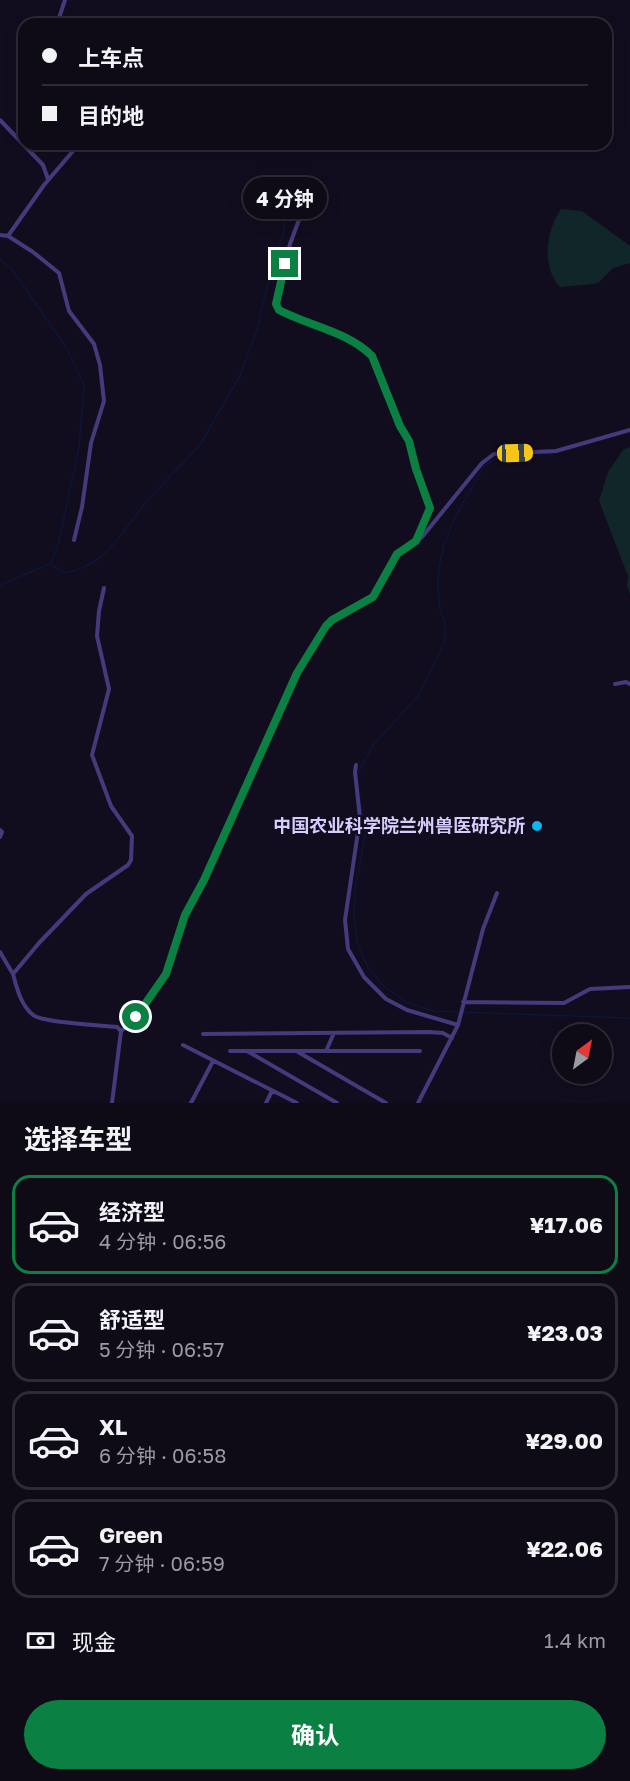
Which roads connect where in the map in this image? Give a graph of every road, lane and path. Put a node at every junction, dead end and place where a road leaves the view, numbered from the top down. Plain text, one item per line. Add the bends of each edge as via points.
1 (65, 0) edge
2 (59, 18) edge
3 (0, 120) edge
4 (18, 139) edge
5 (29, 150) edge
6 (74, 150) edge
7 (48, 180) junction
8 (303, 210) dead end
9 (0, 236) edge
10 (8, 237) junction
11 (630, 430) edge
12 (74, 540) dead end
13 (416, 541) junction
14 (104, 588) dead end
15 (615, 684) dead end
16 (630, 684) edge
17 (356, 765) dead end
18 (0, 830) edge
19 (0, 837) edge
20 (497, 893) dead end
21 (0, 952) edge
22 (13, 974) junction
23 (630, 987) edge
24 (463, 1004) junction
25 (458, 1025) junction
26 (121, 1031) junction
27 (334, 1033) junction
28 (203, 1034) dead end
29 (452, 1038) junction
30 (183, 1045) dead end
31 (230, 1051) dead end
32 (246, 1051) junction
33 (296, 1051) junction
34 (326, 1051) junction
35 (420, 1051) dead end
36 (213, 1060) junction
37 (272, 1091) junction
38 (112, 1103) edge
39 (191, 1103) edge
40 (266, 1103) edge
41 (297, 1103) edge
42 (338, 1103) edge
43 (386, 1103) edge
44 (418, 1103) edge

1 - 2 street
3 - 4 street
5 - 7 street via 43,165
6 - 7 street
7 - 10 street
8 - 13 street via 290,244 276,304 279,310 348,339 372,356 409,441 430,508
9 - 10 street
10 - 12 street via 59,273 69,311 93,344 100,364 104,401 91,443
11 - 13 street via 556,451 494,454
13 - 26 street via 397,554 373,597 326,626 297,673 185,915 166,974 132,1023
14 - 22 street via 97,636 109,689 92,755 111,806 132,836 131,860 86,894
15 - 16 street
17 - 25 street via 360,818 345,920 348,949 364,977 386,999 407,1010
18 - 19 street
20 - 24 street
21 - 22 street
22 - 26 street via 26,1007 40,1019 117,1027
23 - 24 street via 590,989 564,1003
24 - 25 street
25 - 29 street
26 - 38 street
27 - 28 street
27 - 29 street via 429,1032
27 - 34 street
29 - 44 street
30 - 36 street
31 - 32 street
32 - 33 street
32 - 42 street
33 - 34 street
33 - 43 street
34 - 35 street
36 - 37 street
36 - 39 street
37 - 40 street
37 - 41 street

